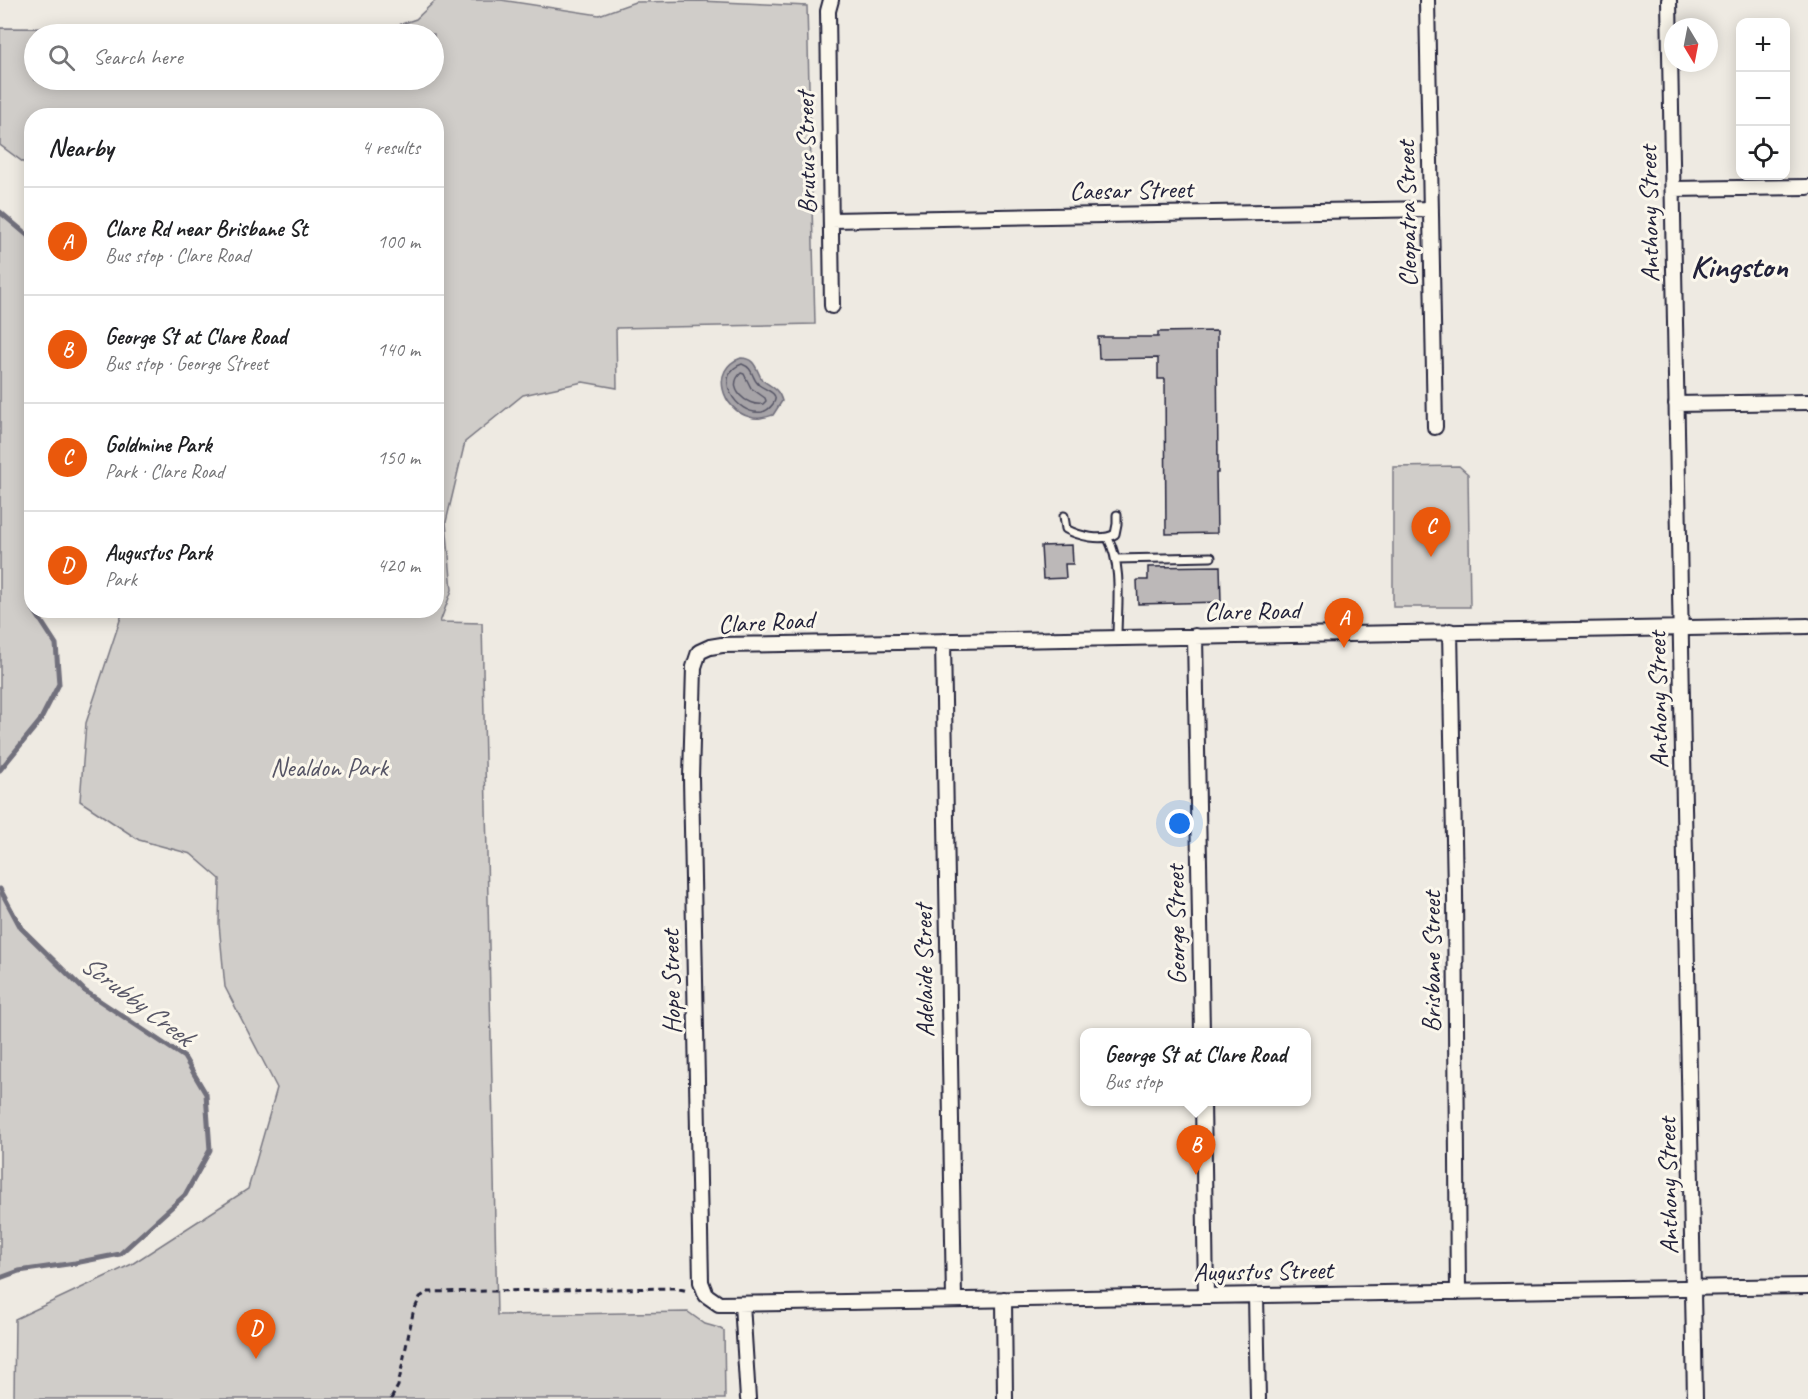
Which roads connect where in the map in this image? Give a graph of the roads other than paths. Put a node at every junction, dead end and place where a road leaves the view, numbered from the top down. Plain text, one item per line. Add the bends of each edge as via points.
1 (831, 0) edge
2 (1427, 0) edge
3 (1669, 0) edge
4 (1808, 186) edge
5 (1673, 189) junction
6 (1431, 209) junction
7 (831, 219) junction
8 (832, 306) dead end
9 (1808, 402) edge
10 (1676, 404) junction
11 (1435, 428) dead end
12 (1117, 515) dead end
13 (1064, 516) dead end
14 (1108, 538) junction
15 (1211, 557) dead end
16 (1116, 559) junction
17 (1808, 626) edge
18 (1680, 628) junction
19 (1450, 632) junction
20 (1195, 636) junction
21 (1117, 638) junction
22 (943, 640) junction
23 (699, 652) joint
24 (1202, 1028) edge
25 (1203, 1106) edge
26 (1808, 1286) edge
27 (1694, 1288) junction
28 (1458, 1292) junction
29 (1256, 1295) junction
30 (1206, 1296) junction
31 (1004, 1299) junction
32 (954, 1300) junction
33 (719, 1304) joint
34 (742, 1304) junction
35 (748, 1399) edge
36 (1005, 1399) edge
37 (1258, 1399) edge
38 (1695, 1399) edge

1 - 7 street, Brutus Street
2 - 6 street, Cleopatra Street
3 - 5 street, Anthony Street
4 - 5 street
5 - 10 street, Anthony Street
6 - 7 street, Caesar Street
6 - 11 street, Cleopatra Street
7 - 8 street, Brutus Street
9 - 10 street
10 - 18 street, Anthony Street
12 - 14 lane via 1115,534
13 - 14 lane via 1066,528 1074,533
14 - 16 lane
15 - 16 lane
16 - 21 lane
17 - 18 street, Clare Road
18 - 19 street, Clare Road
18 - 27 street, Anthony Street
19 - 20 street, Clare Road
19 - 28 street, Brisbane Street
20 - 21 street, Clare Road
20 - 24 street, George Street
21 - 22 street, Clare Road
22 - 23 street, Clare Road via 722,645
22 - 32 street, Adelaide Street
23 - 33 street, Hope Street via 694,667 691,778 701,1282 706,1295
25 - 30 street
26 - 27 street, Augustus Street
27 - 28 street, Augustus Street
27 - 38 street, Anthony Street
28 - 29 street, Augustus Street
29 - 30 street, Augustus Street
29 - 37 street
30 - 31 street, Augustus Street
31 - 32 street, Augustus Street
31 - 36 street
32 - 34 street, Augustus Street
33 - 34 street, Augustus Street
34 - 35 street

